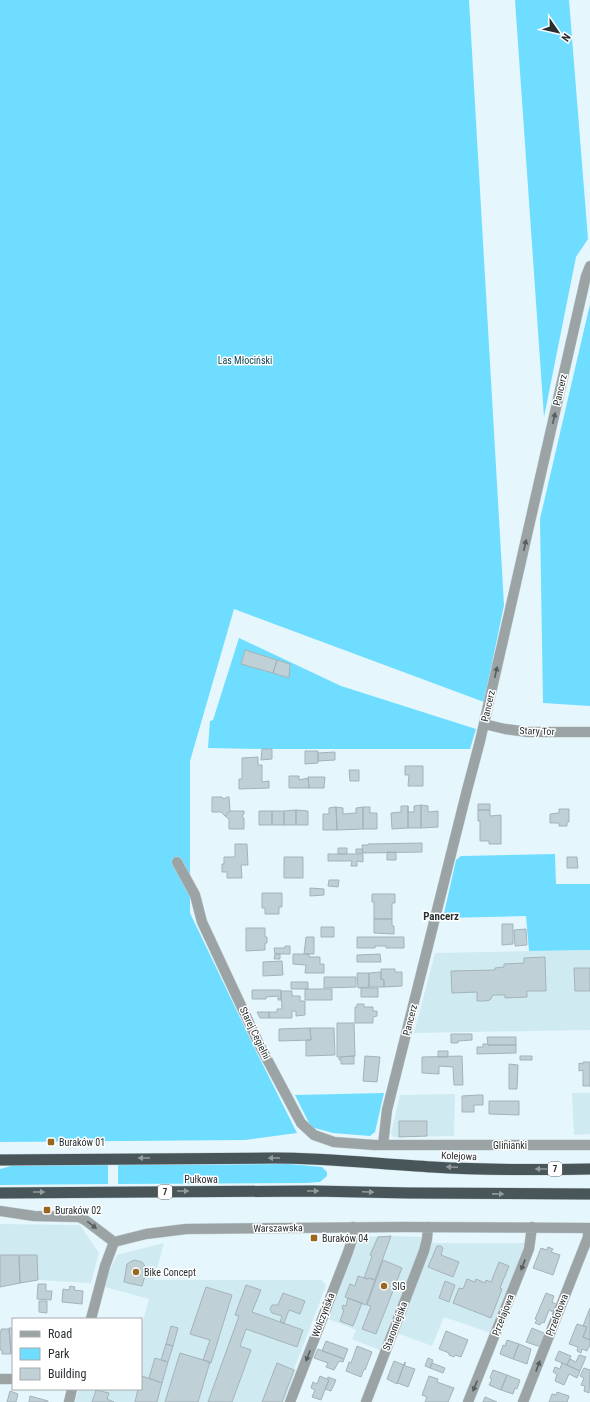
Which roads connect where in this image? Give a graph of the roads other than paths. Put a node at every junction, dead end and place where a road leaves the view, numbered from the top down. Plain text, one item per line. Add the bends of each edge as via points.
1 (590, 266) edge
2 (484, 724) junction
3 (590, 732) edge
4 (177, 862) dead end
5 (383, 1145) junction
6 (590, 1145) edge
7 (0, 1160) edge
8 (590, 1169) edge
9 (0, 1193) edge
10 (590, 1194) edge
11 (0, 1211) edge
12 (353, 1227) junction
13 (428, 1227) junction
14 (532, 1227) junction
15 (589, 1228) edge
16 (114, 1242) junction
17 (91, 1318) edge
18 (0, 1379) edge
19 (12, 1379) edge
20 (72, 1390) edge
21 (69, 1402) edge
22 (290, 1402) edge
23 (366, 1402) edge
24 (468, 1402) edge
25 (523, 1402) edge

2 -> 1 street, Pancerz
2 - 3 street, Stary Tor via 528,732
2 - 5 street, Pancerz via 387,1110
4 - 5 street, Starej Cegielni via 195,895 202,922 238,1000 301,1123 314,1135 329,1140
5 - 6 street, Glinianki
8 -> 7 highway, Kolejowa / 7 via 434,1167 274,1158
9 -> 10 highway, Pułkowa / 7 via 330,1191
11 -> 16 street via 34,1216 79,1217
12 - 13 street, Warszawska
12 - 16 street, Warszawska via 176,1230
12 -> 22 street, Wólczyńska via 350,1246
13 - 14 street, Warszawska
13 - 23 street, Staromiejska via 424,1251
14 - 15 street, Warszawska
14 -> 24 street, Przełajowa via 529,1249
25 -> 15 street, Przelotowa via 588,1237
16 - 17 street
18 - 19 street
20 - 21 street

